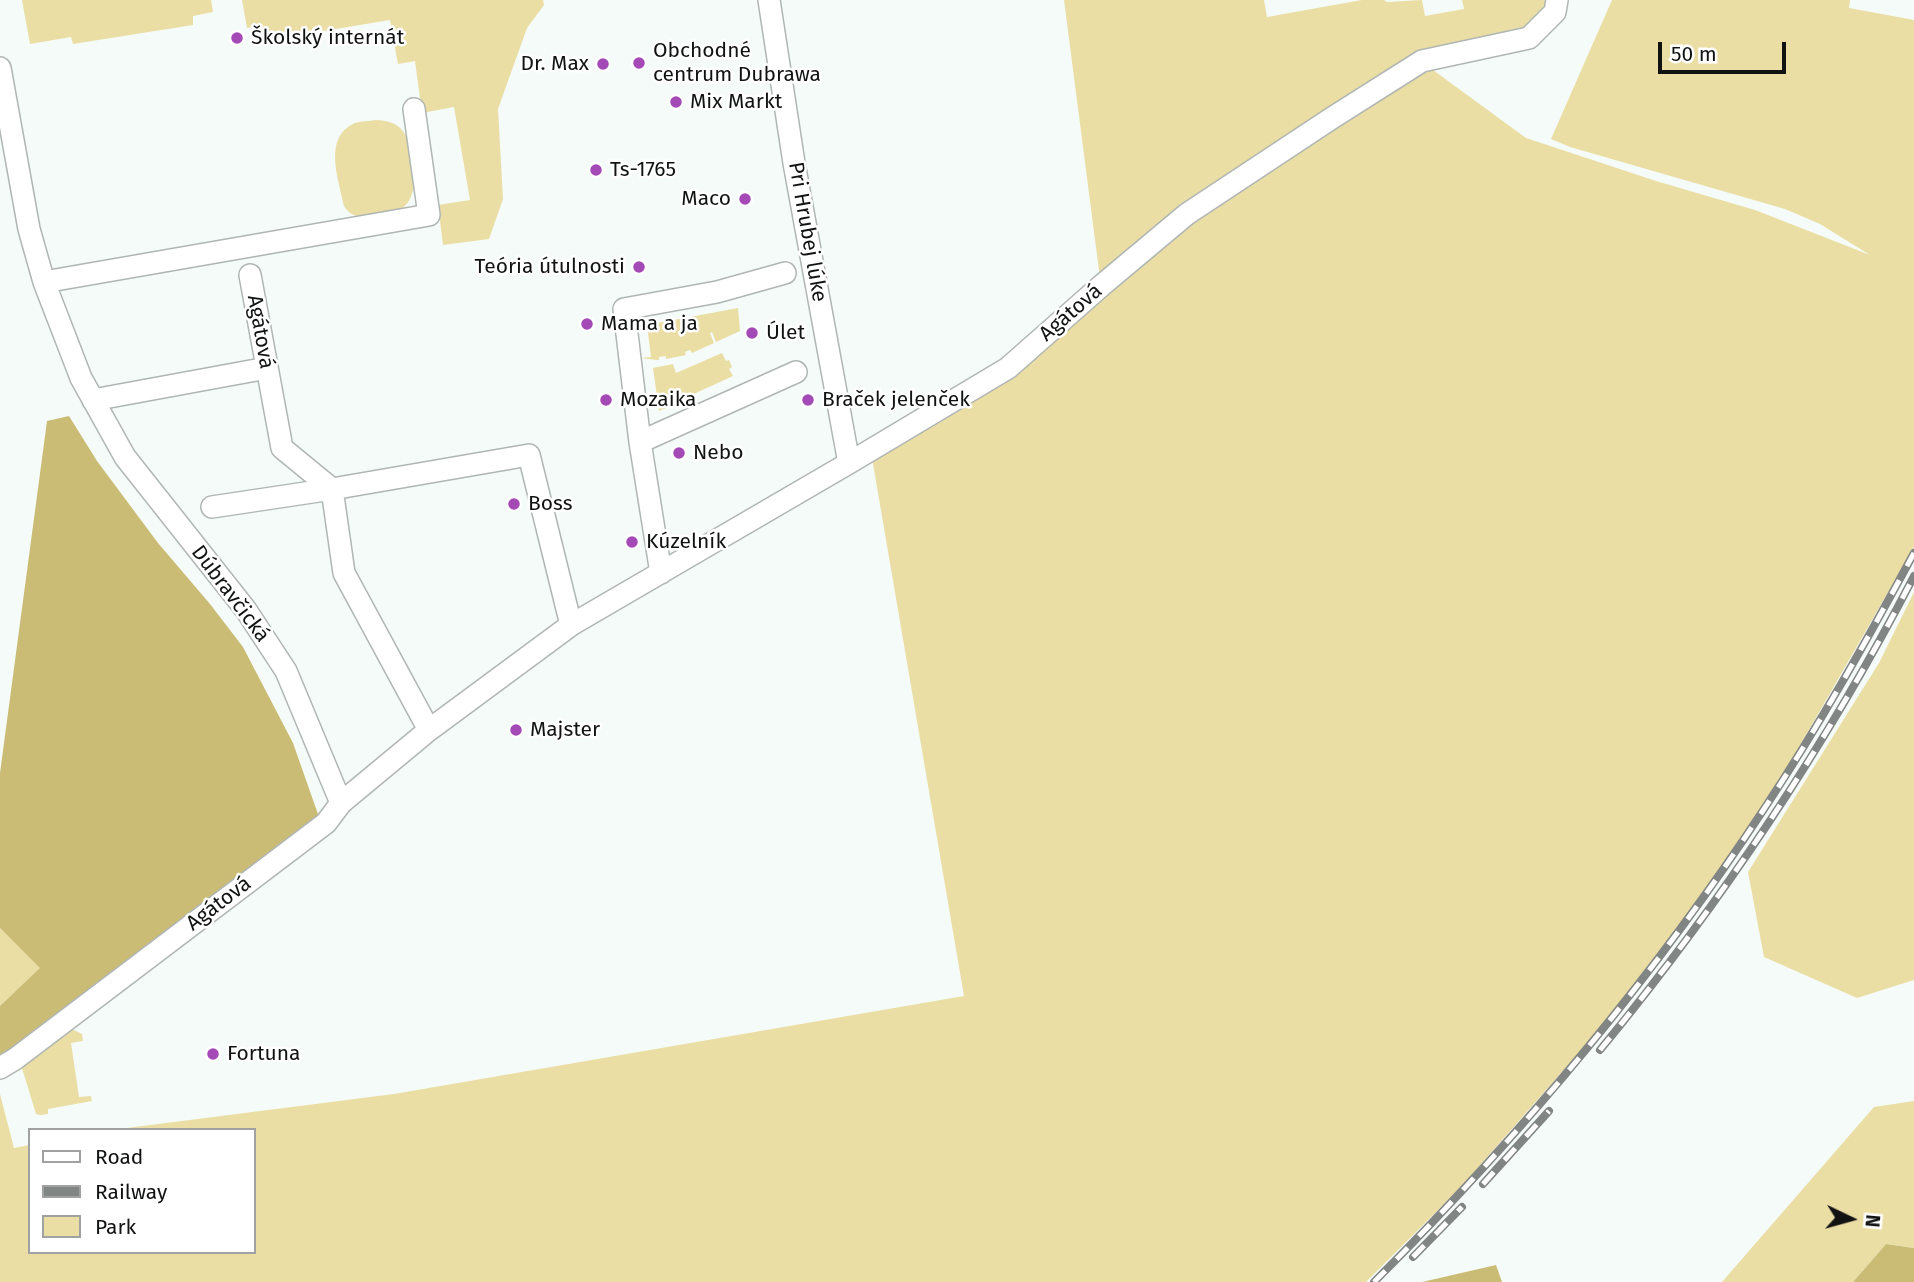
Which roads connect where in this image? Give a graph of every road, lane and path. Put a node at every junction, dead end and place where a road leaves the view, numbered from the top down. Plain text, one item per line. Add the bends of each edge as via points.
1 (769, 0) edge
2 (1557, 0) edge
3 (0, 68) edge
4 (414, 109) dead end
5 (785, 273) dead end
6 (250, 275) dead end
7 (44, 282) junction
8 (267, 368) junction
9 (796, 372) dead end
10 (93, 400) junction
11 (640, 442) junction
12 (849, 463) junction
13 (332, 489) junction
14 (212, 507) dead end
15 (661, 573) junction
16 (571, 625) junction
17 (429, 730) junction
18 (341, 803) junction
19 (0, 1069) edge

1 - 12 street, Pri Hrubej lúke
2 - 12 street, Agátová via 1555,12 1529,38 1422,61 1332,118 1187,214 1009,368
3 - 7 street, Dúbravčická via 29,229
4 - 7 street via 429,215
5 - 11 street via 717,292 624,309
6 - 8 street, Agátová
7 - 10 street, Dúbravčická
8 - 10 street
8 - 13 street, Agátová via 282,448
9 - 11 street
10 - 18 street, Dúbravčická via 125,457 246,610 286,671
11 - 15 street
12 - 15 street, Agátová
13 - 14 street
13 - 16 street via 529,455
13 - 17 street via 344,573
15 - 16 street, Agátová
16 - 17 street, Agátová
17 - 18 street, Agátová
18 - 19 street, Agátová via 326,823

